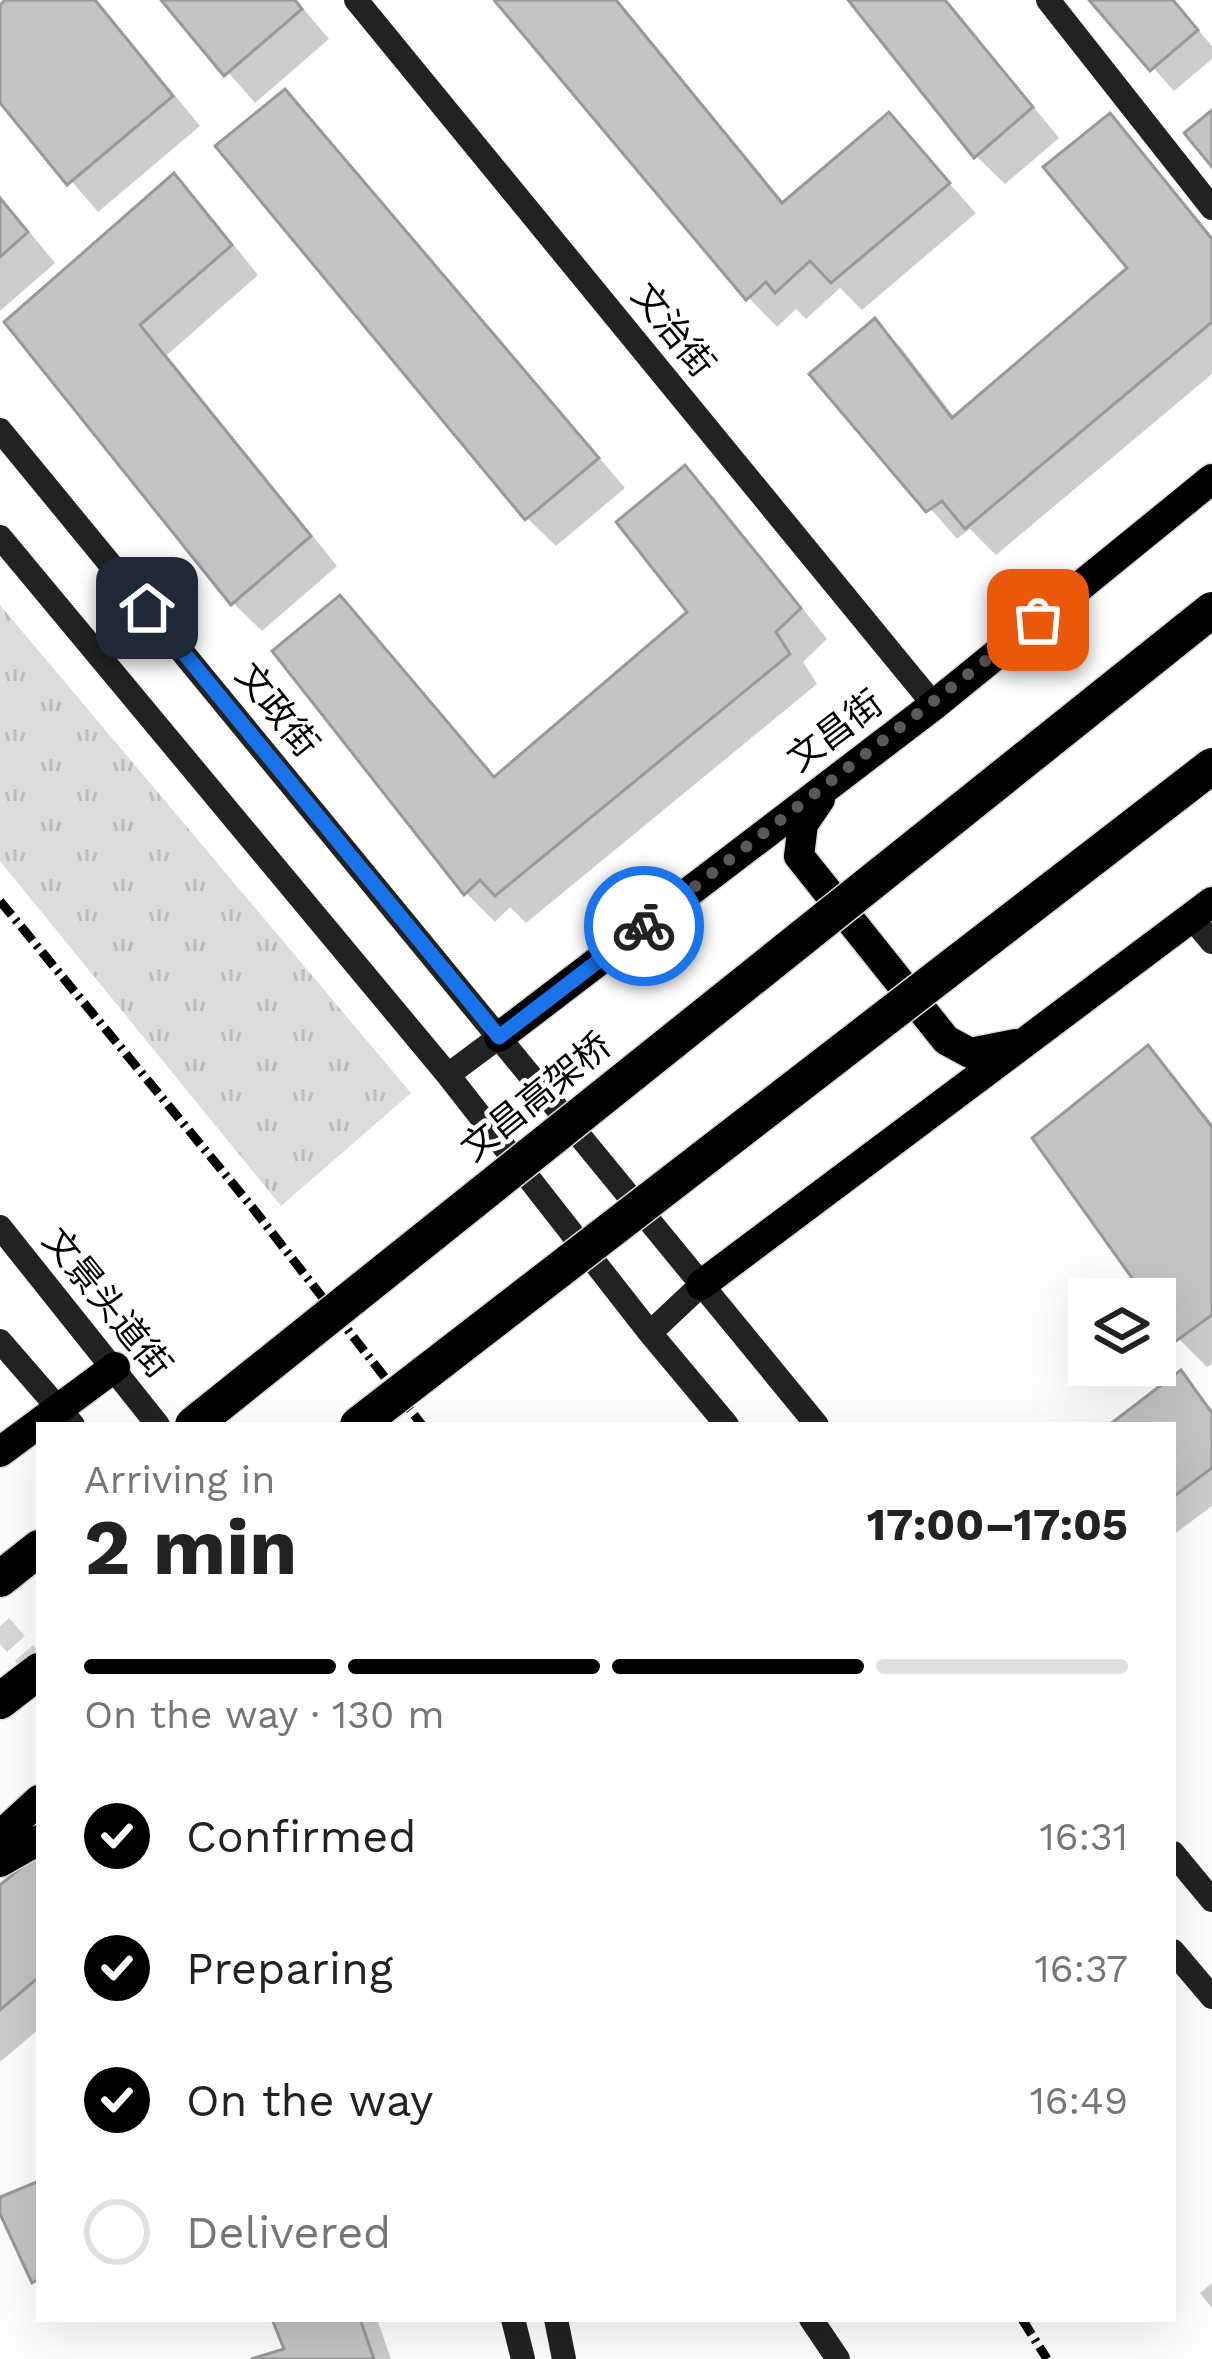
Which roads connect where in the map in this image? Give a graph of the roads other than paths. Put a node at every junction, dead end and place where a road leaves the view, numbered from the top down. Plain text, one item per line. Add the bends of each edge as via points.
1 (356, 0) edge
2 (1048, 0) edge
3 (1212, 208) edge
4 (0, 430) edge
5 (1212, 479) edge
6 (0, 536) edge
7 (1212, 610) edge
8 (934, 705) junction
9 (1212, 766) edge
10 (830, 784) junction
11 (1202, 910) edge
12 (1212, 942) edge
13 (499, 1037) junction
14 (1028, 1040) junction
15 (448, 1075) junction
16 (0, 1226) edge
17 (701, 1285) junction
18 (650, 1334) junction
19 (0, 1341) edge
20 (115, 1366) junction
21 (70, 1420) edge
22 (156, 1422) edge
23 (197, 1422) edge
24 (362, 1422) edge
25 (724, 1422) edge
26 (815, 1422) edge
27 (36, 1436) edge
28 (0, 1452) edge
29 (36, 1550) edge
30 (0, 1580) edge
31 (36, 1673) edge
32 (0, 1701) edge
33 (36, 1804) edge
34 (0, 1836) edge
35 (36, 1842) edge
36 (1176, 1857) edge
37 (0, 1862) edge
38 (1212, 1900) edge
39 (1176, 1955) edge
40 (1212, 1997) edge
41 (514, 2322) edge
42 (557, 2322) edge
43 (813, 2322) edge
44 (523, 2359) edge
45 (564, 2359) edge
46 (838, 2359) edge

1 - 8 main road, 文治街
2 - 3 main road
4 - 13 main road, 文政街
5 - 8 main road, 文昌街
6 - 15 main road
7 - 23 highway, 文昌高架桥, bridge
8 - 10 main road, 文昌街
9 - 24 highway, bridge
10 - 13 main road, 文昌街
10 - 14 main road via 803,824 799,856 946,1040 970,1053
11 - 12 main road
11 - 14 main road
13 - 15 main road
13 - 17 main road, 文政街
14 - 17 main road
15 - 18 main road
16 - 20 main road, 文景头道街
17 - 18 main road
17 - 26 main road
18 - 25 main road
19 - 21 main road
20 - 21 main road
20 - 22 main road, 文景头道街
27 - 28 main road
29 - 30 highway
31 - 32 highway
33 - 34 main road
35 - 37 main road
36 - 38 main road
39 - 40 main road
41 - 44 main road
42 - 45 main road
43 - 46 main road

